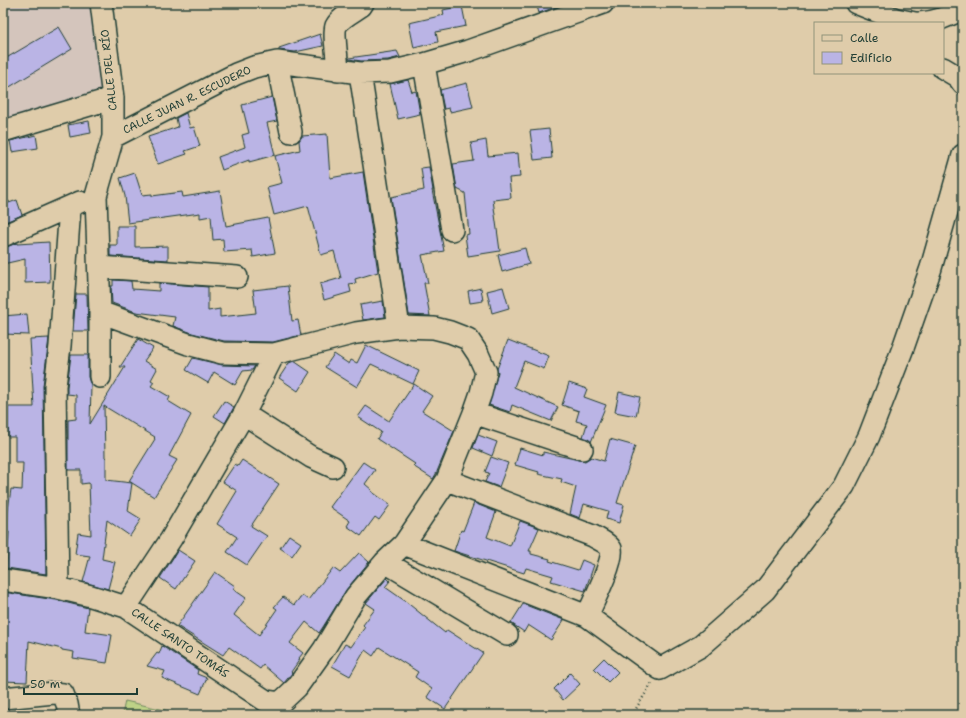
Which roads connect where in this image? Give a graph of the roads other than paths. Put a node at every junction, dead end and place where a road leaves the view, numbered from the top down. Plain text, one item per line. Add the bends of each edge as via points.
1 (101, 3) edge
2 (363, 3) edge
3 (603, 3) edge
4 (856, 3) edge
5 (963, 8) edge
6 (879, 17) edge
7 (910, 22) edge
8 (930, 22) edge
9 (277, 62) junction
10 (424, 64) junction
11 (944, 69) edge
12 (338, 71) junction
13 (360, 73) junction
14 (963, 84) edge
15 (114, 98) junction
16 (3, 131) edge
17 (291, 132) dead end
18 (113, 137) junction
19 (963, 155) edge
20 (96, 196) junction
21 (70, 207) junction
22 (452, 230) dead end
23 (3, 236) edge
24 (99, 267) junction
25 (237, 277) dead end
26 (100, 312) junction
27 (399, 327) junction
28 (274, 354) junction
29 (100, 377) dead end
30 (474, 413) junction
31 (244, 414) junction
32 (582, 449) dead end
33 (333, 467) dead end
34 (447, 480) junction
35 (404, 544) junction
36 (385, 562) junction
37 (3, 572) edge
38 (3, 580) edge
39 (58, 588) junction
40 (126, 607) junction
41 (587, 616) junction
42 (506, 635) dead end
43 (3, 698) edge
44 (69, 715) edge

1 - 15 street, CALLE DEL RÍO
2 - 12 street via 336,26
3 - 10 street, CALLE JUAN R. ESCUDERO
4 - 6 street
5 - 8 street via 947,17
6 - 7 street
9 - 12 street, CALLE JUAN R. ESCUDERO
9 - 17 street
9 - 18 street, CALLE JUAN R. ESCUDERO via 236,74
10 - 13 street, CALLE JUAN R. ESCUDERO via 390,72
10 - 22 street
11 - 14 street via 958,77
12 - 13 street, CALLE JUAN R. ESCUDERO
13 - 27 street
15 - 16 street
15 - 18 street, CALLE DEL RÍO
18 - 20 street, CALLE JUAN R. ESCUDERO
19 - 41 street via 931,268 869,436 844,486 765,590 701,646 660,669
20 - 21 street
20 - 24 street, CALLE JUAN R. ESCUDERO
21 - 23 street
21 - 39 street via 55,386
24 - 25 street
24 - 26 street, CALLE JUAN R. ESCUDERO
26 - 28 street via 188,344 222,353
26 - 29 street, CALLE JUAN R. ESCUDERO
27 - 28 street via 356,332
27 - 30 street via 434,328 468,339 486,372
28 - 31 street
30 - 32 street
30 - 34 street
31 - 33 street via 310,456
31 - 40 street via 171,539
34 - 35 street
34 - 41 street via 593,536 606,544 611,549 612,556
35 - 36 street
35 - 41 street
36 - 40 street, CALLE SANTO TOMÁS via 356,596 297,687 280,704 266,701
36 - 42 street
37 - 38 street
38 - 39 street, CALLE SANTO TOMÁS
39 - 40 street, CALLE SANTO TOMÁS
43 - 44 street via 63,694 68,704

